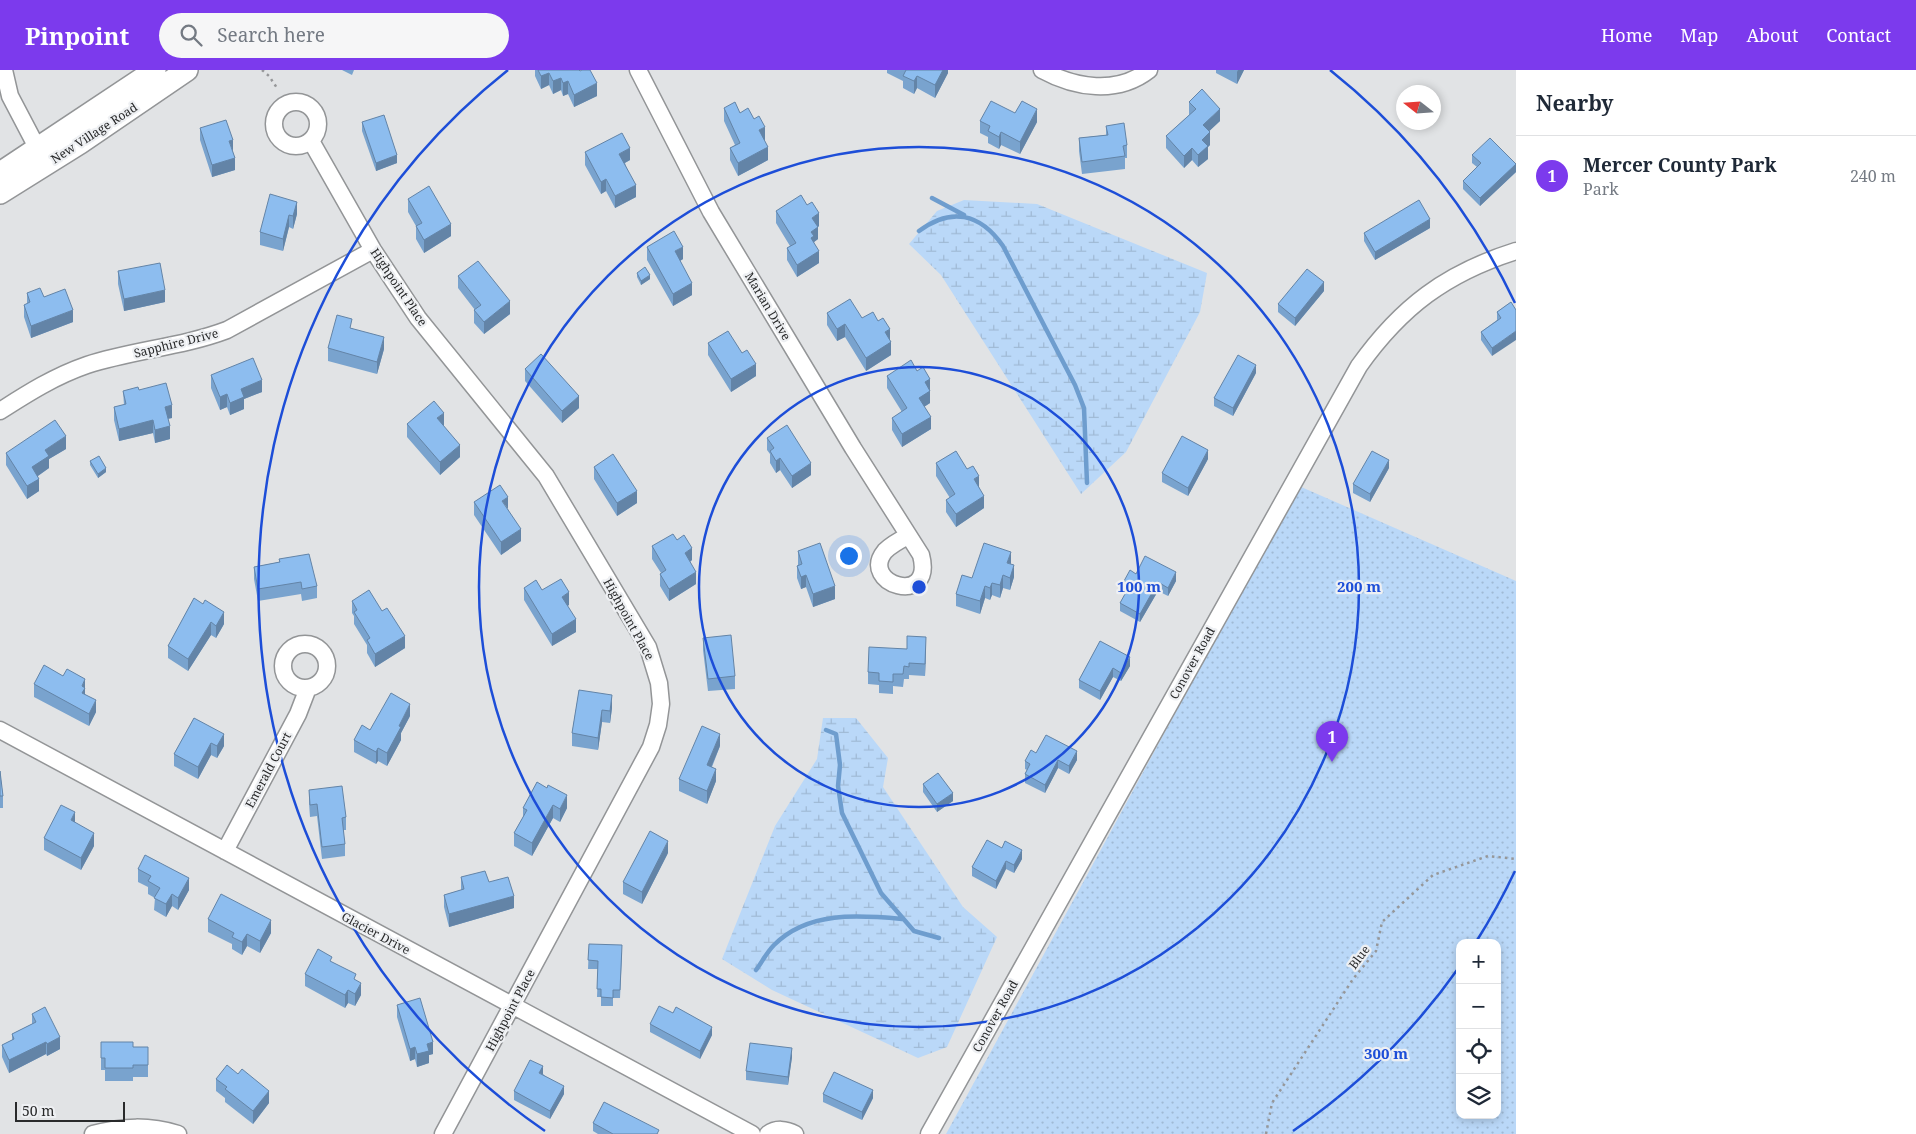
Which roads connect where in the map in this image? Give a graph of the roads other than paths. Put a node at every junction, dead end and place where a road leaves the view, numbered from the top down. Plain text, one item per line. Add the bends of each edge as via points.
1 (4, 70) edge
2 (155, 70) edge
3 (187, 70) edge
4 (638, 70) edge
5 (1042, 70) edge
6 (1149, 70) edge
7 (311, 141) dead end
8 (42, 156) junction
9 (0, 173) edge
10 (0, 193) edge
11 (373, 250) junction
12 (1516, 251) edge
13 (0, 411) edge
14 (908, 536) dead end
15 (308, 688) dead end
16 (0, 730) edge
17 (224, 851) junction
18 (512, 1006) junction
19 (93, 1134) edge
20 (178, 1134) edge
21 (444, 1134) edge
22 (752, 1134) edge
23 (768, 1134) edge
24 (795, 1134) edge
25 (929, 1134) edge

1 - 8 street via 10,96
2 - 8 main road, New Village Road
3 - 8 main road, New Village Road via 113,122
4 - 14 street, Marian Drive via 711,212
5 - 6 street via 1060,79 1094,87 1130,80
7 - 11 street, Highpoint Place
8 - 9 main road, New Village Road
8 - 10 main road, New Village Road
11 - 13 street, Sapphire Drive via 227,330 204,339 89,364 38,387
11 - 18 street, Highpoint Place via 450,360 546,476 648,647 659,683 661,704 651,747
12 - 25 street, Conover Road via 1470,268 1419,299 1377,340 1359,366
15 - 17 street, Emerald Court via 298,714
16 - 17 street, Glacier Drive
17 - 18 street, Glacier Drive
18 - 21 street, Highpoint Place
18 - 22 street, Glacier Drive
19 - 20 street via 134,1126
23 - 24 street via 786,1130

